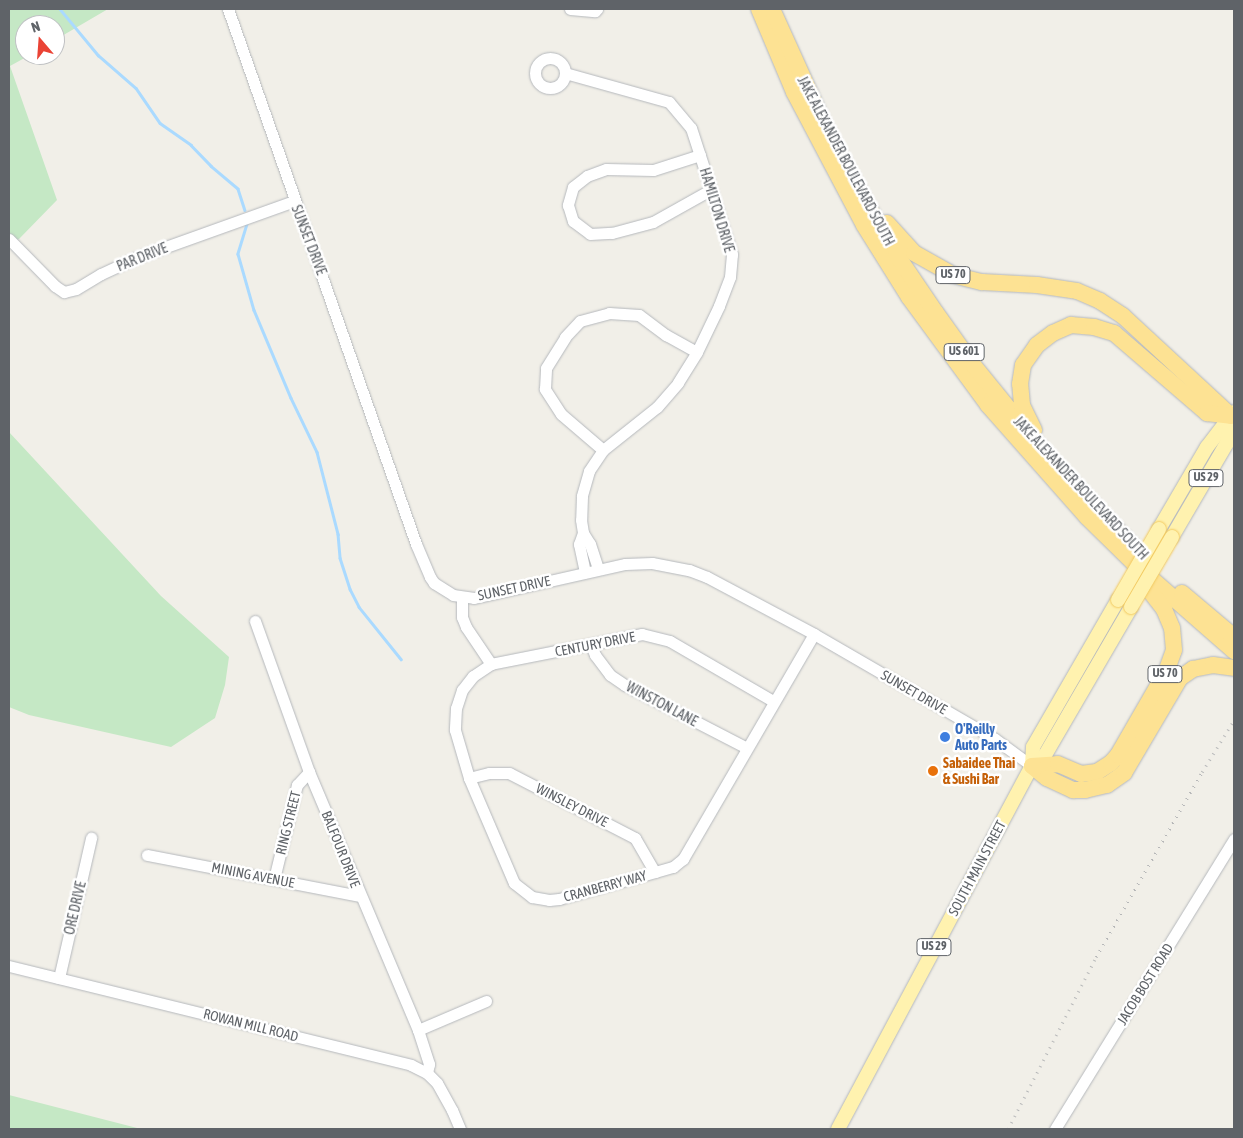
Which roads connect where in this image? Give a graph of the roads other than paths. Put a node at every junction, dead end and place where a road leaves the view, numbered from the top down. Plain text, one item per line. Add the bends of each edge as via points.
1 (228, 9) edge
2 (570, 9) edge
3 (759, 9) edge
4 (772, 9) edge
5 (778, 9) edge
6 (596, 10) edge
7 (565, 73) dead end
8 (700, 155) junction
9 (710, 190) junction
10 (294, 201) junction
11 (9, 239) edge
12 (697, 352) junction
13 (1233, 414) edge
14 (603, 450) junction
15 (1091, 513) junction
16 (583, 533) junction
17 (598, 570) junction
18 (585, 572) junction
19 (462, 597) junction
20 (1125, 604) junction
21 (255, 622) dead end
22 (814, 634) junction
23 (1234, 637) edge
24 (591, 645) junction
25 (1234, 652) edge
26 (491, 664) junction
27 (1234, 668) edge
28 (773, 701) junction
29 (747, 748) junction
30 (1032, 766) junction
31 (309, 772) junction
32 (469, 778) junction
33 (92, 838) dead end
34 (1234, 839) edge
35 (147, 855) dead end
36 (656, 872) junction
37 (274, 879) junction
38 (360, 896) junction
39 (9, 966) edge
40 (59, 978) junction
41 (486, 1001) dead end
42 (418, 1030) junction
43 (427, 1074) junction
44 (460, 1129) edge
45 (838, 1129) edge
46 (1056, 1129) edge

1 - 10 street, SUNSET DRIVE
2 - 6 street
3 - 15 highway, US 70 via 824,152 909,297 988,405
4 - 15 highway, JAKE ALEXANDER BOULEVARD SOUTH / US 601 via 827,131 896,254 974,366
5 - 13 highway, US 70 via 819,99 876,205 896,235 914,254 953,276 1077,291 1100,301 1123,316
7 - 8 street, HAMILTON DRIVE via 669,102 691,128
8 - 9 street, HAMILTON DRIVE
8 - 9 street via 653,170 606,169 586,176 573,187 568,205 573,221 590,234 612,233 653,222
9 - 12 street, HAMILTON DRIVE via 732,254 730,277
10 - 11 street, PAR DRIVE via 136,258 64,292 54,286
10 - 19 street, SUNSET DRIVE via 307,229 427,571 440,588
12 - 14 street, HAMILTON DRIVE via 678,383 657,407
12 - 14 street via 639,315 609,313 580,321 565,337 546,368 545,389 561,414
13 - 15 highway via 1207,413 1114,333 1071,325 1053,333 1037,345 1023,365 1020,384 1022,405 1031,426
13 - 20 main road, SOUTH MAIN STREET / US 29, bridge via 1207,447 1159,530
13 - 20 main road, SOUTH MAIN STREET / US 29, bridge via 1227,444 1172,537
14 - 16 street, HAMILTON DRIVE via 585,483 581,508
15 - 23 highway, JAKE ALEXANDER BOULEVARD SOUTH / US 601
15 - 25 highway, JAKE ALEXANDER BOULEVARD SOUTH / US 601 via 1138,567
15 - 30 highway, US 70 via 1108,547 1164,609 1172,628 1174,650 1166,672 1111,764 1097,772 1081,774 1058,764
16 - 17 street, HAMILTON DRIVE
16 - 18 street, HAMILTON DRIVE via 580,544
17 - 18 street, SUNSET DRIVE
17 - 22 street, SUNSET DRIVE via 646,563 689,570 707,576
18 - 19 street, SUNSET DRIVE via 493,595
19 - 26 street via 462,617 466,627
20 - 30 main road, SOUTH MAIN STREET / US 29 via 1045,755
21 - 31 street, BALFOUR DRIVE
22 - 28 street, CRANBERRY WAY
22 - 30 street, SUNSET DRIVE via 995,739
24 - 26 street, CENTURY DRIVE
24 - 28 street, CENTURY DRIVE via 642,634 670,640
24 - 29 street, WINSTON LANE via 610,675 625,685
26 - 32 street, CRANBERRY WAY via 473,676 462,690 456,708 455,730
27 - 30 highway via 1213,665 1193,669 1180,678 1124,773 1107,785 1073,790 1047,778
28 - 29 street, CRANBERRY WAY
29 - 36 street, CRANBERRY WAY via 683,859 673,867
30 - 45 main road, SOUTH MAIN STREET / US 29
31 - 37 street, RING STREET via 297,785
31 - 38 street, BALFOUR DRIVE
32 - 36 street, WINSLEY DRIVE via 509,773 635,838
32 - 36 street, CRANBERRY WAY via 509,874 518,888 532,897 559,899
33 - 40 street, ORE DRIVE
34 - 46 street, JACOB BOST ROAD
35 - 37 street, MINING AVENUE
37 - 38 street, MINING AVENUE
38 - 42 street, BALFOUR DRIVE
39 - 40 street, ROWAN MILL ROAD
40 - 43 street, ROWAN MILL ROAD via 399,1061
41 - 42 street
42 - 43 street, BALFOUR DRIVE via 428,1056
43 - 44 street, ROWAN MILL ROAD via 444,1094

